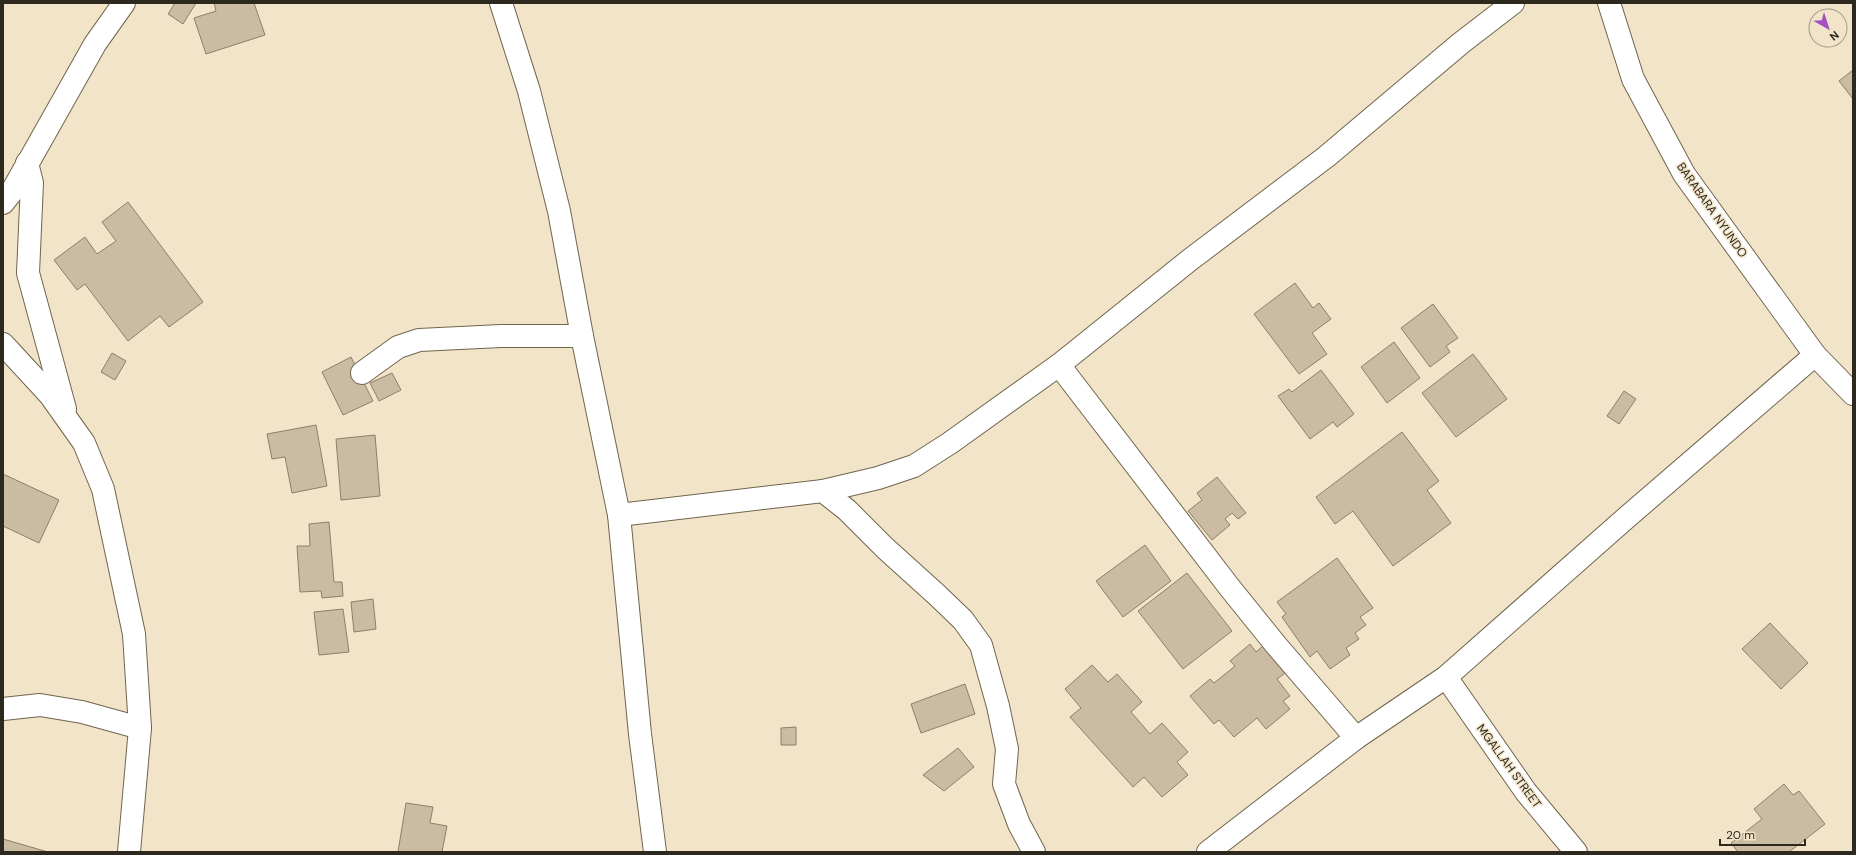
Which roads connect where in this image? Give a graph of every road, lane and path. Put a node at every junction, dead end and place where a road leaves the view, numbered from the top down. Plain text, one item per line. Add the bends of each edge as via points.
1 (124, 3) edge
2 (501, 3) edge
3 (1513, 3) edge
4 (1609, 3) edge
5 (27, 163) junction
6 (3, 203) edge
7 (582, 336) junction
8 (3, 344) edge
9 (1815, 355) junction
10 (1059, 365) junction
11 (362, 373) dead end
12 (1853, 394) edge
13 (69, 422) junction
14 (823, 491) junction
15 (619, 515) junction
16 (1446, 677) junction
17 (3, 709) edge
18 (140, 728) junction
19 (1356, 738) junction
20 (129, 852) edge
21 (655, 852) edge
22 (1034, 852) edge
23 (1208, 852) edge
24 (1576, 852) edge

1 - 5 street via 95,44
2 - 7 street via 529,91 557,203
3 - 10 street via 1461,43 1326,157 1191,259
4 - 9 street, BARABARA NYUNDO via 1633,80 1684,174
5 - 6 street
5 - 13 street via 32,183 28,273
7 - 11 street via 419,340 398,347
7 - 15 street
8 - 13 street via 50,395
9 - 12 street, BARABARA NYUNDO
9 - 16 street
10 - 14 street via 914,466 878,478
10 - 19 street via 1230,588
13 - 18 street via 84,443 103,489 134,634
14 - 15 street
14 - 22 street via 847,510 937,595 962,620 981,645 1007,749 1004,784 1019,824
15 - 21 street via 640,734
16 - 19 street
16 - 24 street, MGALLAH STREET via 1526,792
17 - 18 street via 40,705 82,712
18 - 20 street
19 - 23 street

